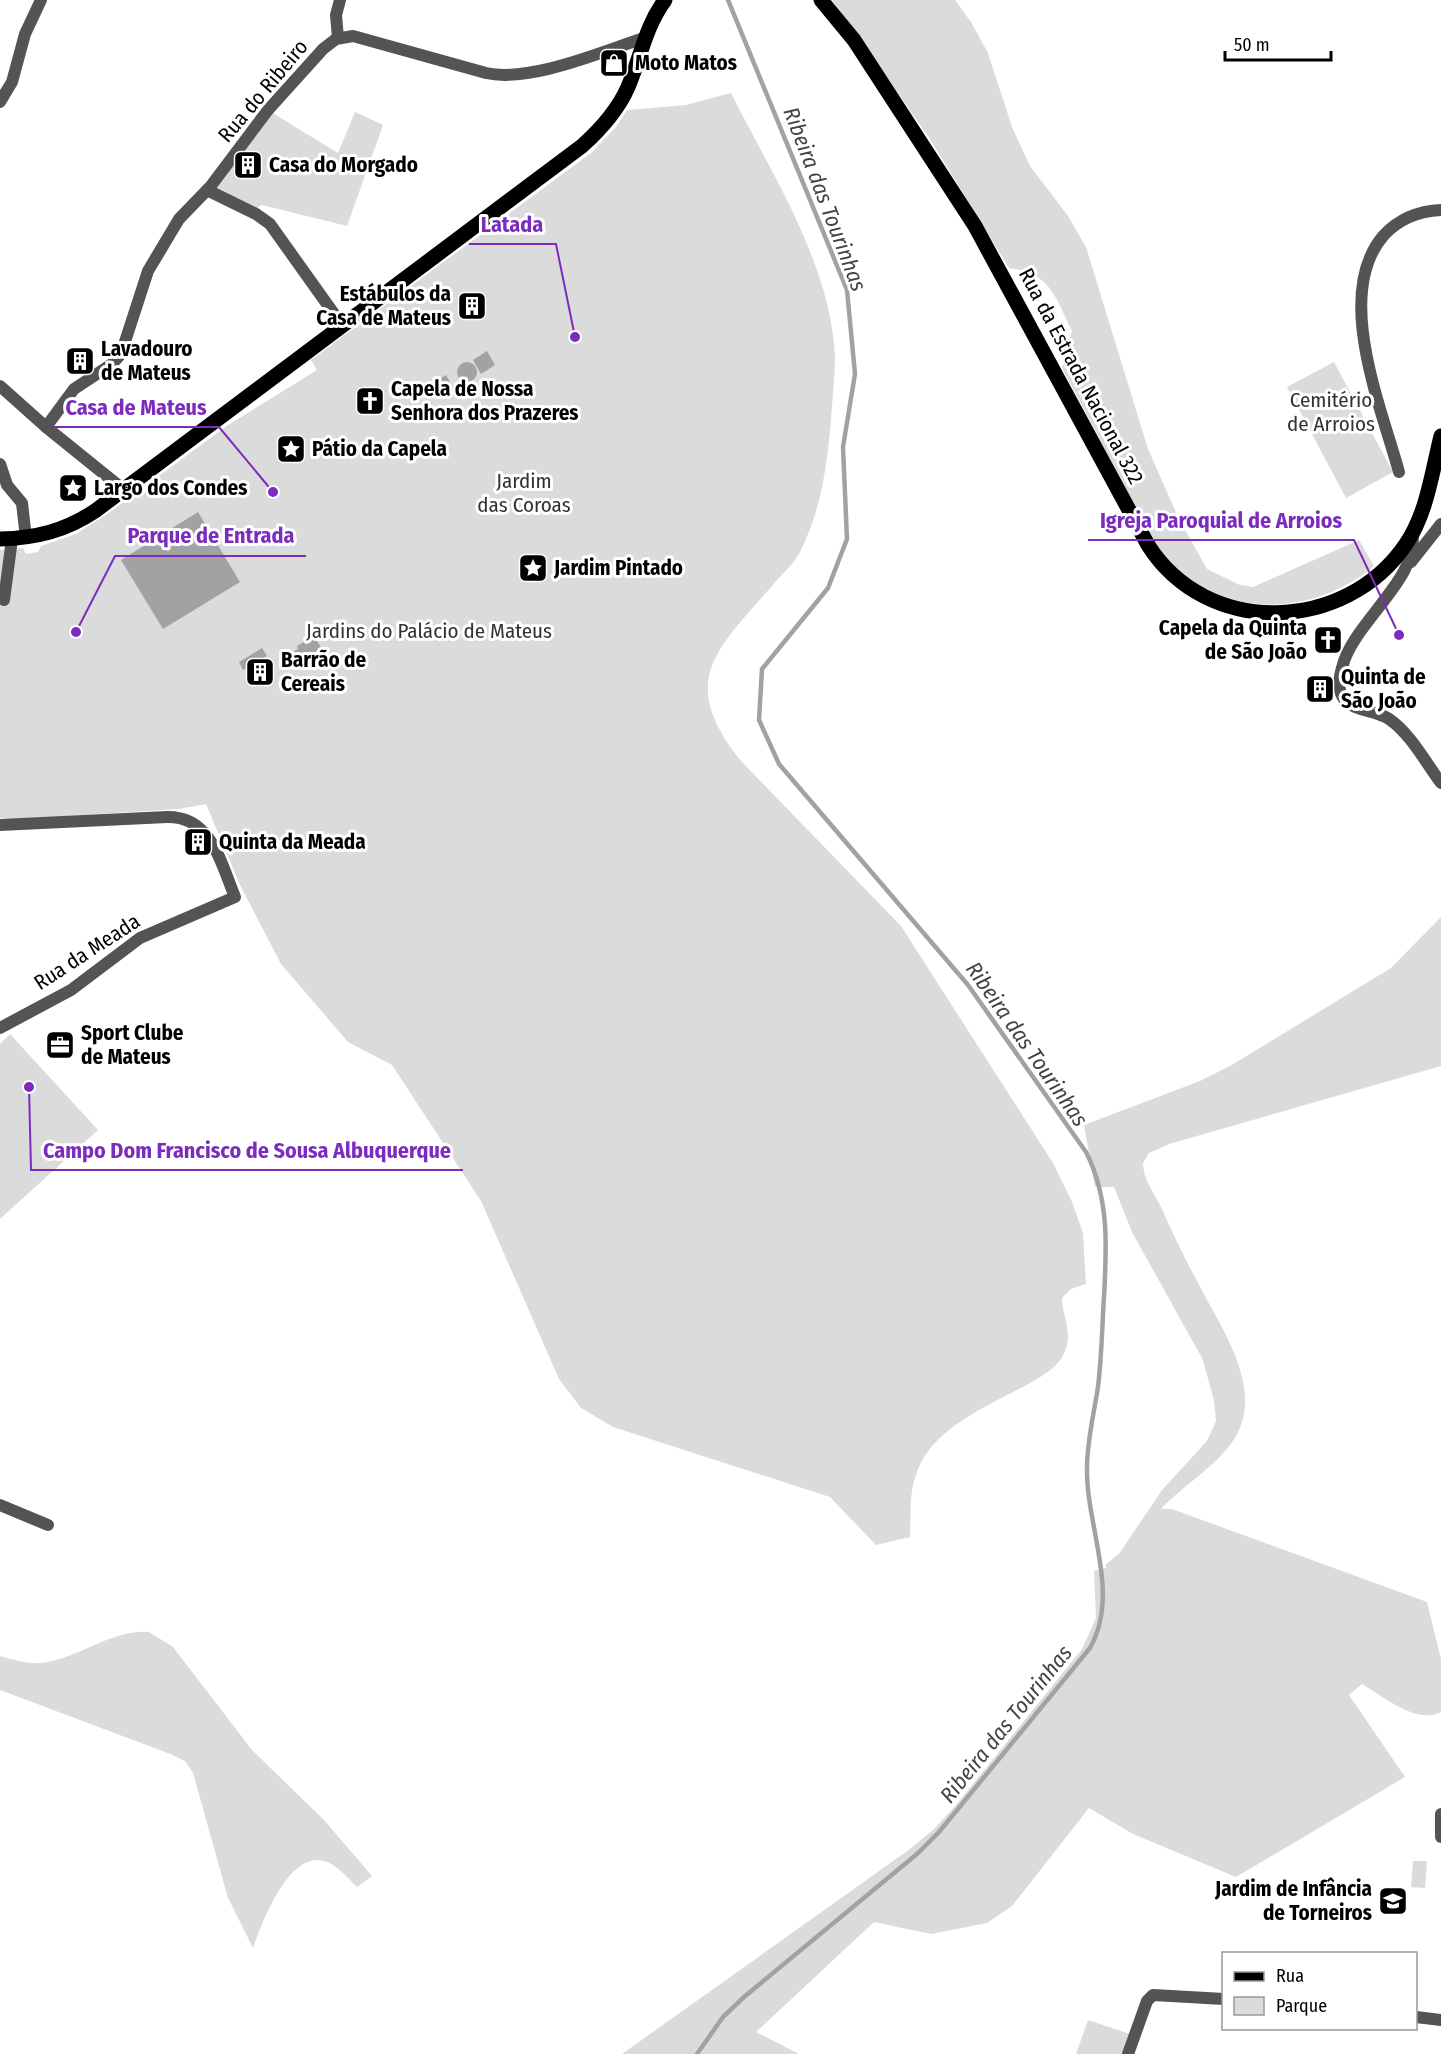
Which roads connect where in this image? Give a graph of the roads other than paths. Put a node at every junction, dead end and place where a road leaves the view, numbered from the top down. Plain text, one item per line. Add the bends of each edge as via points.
1 (41, 0) edge
2 (340, 0) edge
3 (665, 0) edge
4 (821, 0) edge
5 (338, 38) junction
6 (644, 38) junction
7 (0, 102) edge
8 (207, 190) junction
9 (1441, 210) edge
10 (342, 326) junction
11 (0, 386) edge
12 (45, 427) junction
13 (1441, 436) edge
14 (0, 464) edge
15 (1399, 472) dead end
16 (124, 490) junction
17 (1441, 524) edge
18 (1412, 533) junction
19 (13, 539) edge
20 (1403, 572) junction
21 (4, 600) dead end
22 (1441, 783) edge
23 (0, 825) edge
24 (0, 1028) edge
25 (0, 1505) edge
26 (48, 1525) dead end
27 (1441, 1814) edge
28 (1441, 1837) edge
29 (1222, 1999) edge
30 (1417, 2017) edge
31 (1441, 2020) edge
32 (1128, 2054) edge

1 - 7 street via 12,82
2 - 5 street via 336,15
3 - 6 main road
4 - 18 main road, Rua da Estrada Nacional 322 via 854,40 970,218 1144,538 1172,574 1228,607 1255,613 1298,613 1327,605 1374,579
5 - 6 street, Rua do Ribeiro via 363,38 507,76 551,68
5 - 8 street, Rua do Ribeiro via 271,106
6 - 10 main road via 624,97 588,140
8 - 10 street via 270,224
8 - 12 street, Rua do Ribeiro via 179,219 153,260 118,359 75,389
9 - 15 street via 1418,214 1390,230 1370,257 1363,276 1367,352
10 - 16 main road
11 - 12 street
12 - 16 street
13 - 18 main road, Rua da Estrada Nacional 322
14 - 19 street via 8,485 23,506
16 - 19 main road via 69,527
17 - 20 street
18 - 20 street via 1413,551
19 - 21 street
20 - 22 street via 1348,649 1340,690 1350,704 1382,714 1396,724
23 - 24 street, Rua da Meada via 189,819 210,839 235,897 140,938 79,985
25 - 26 street
27 - 28 street
29 - 32 street via 1153,1995 1147,2001
30 - 31 street

